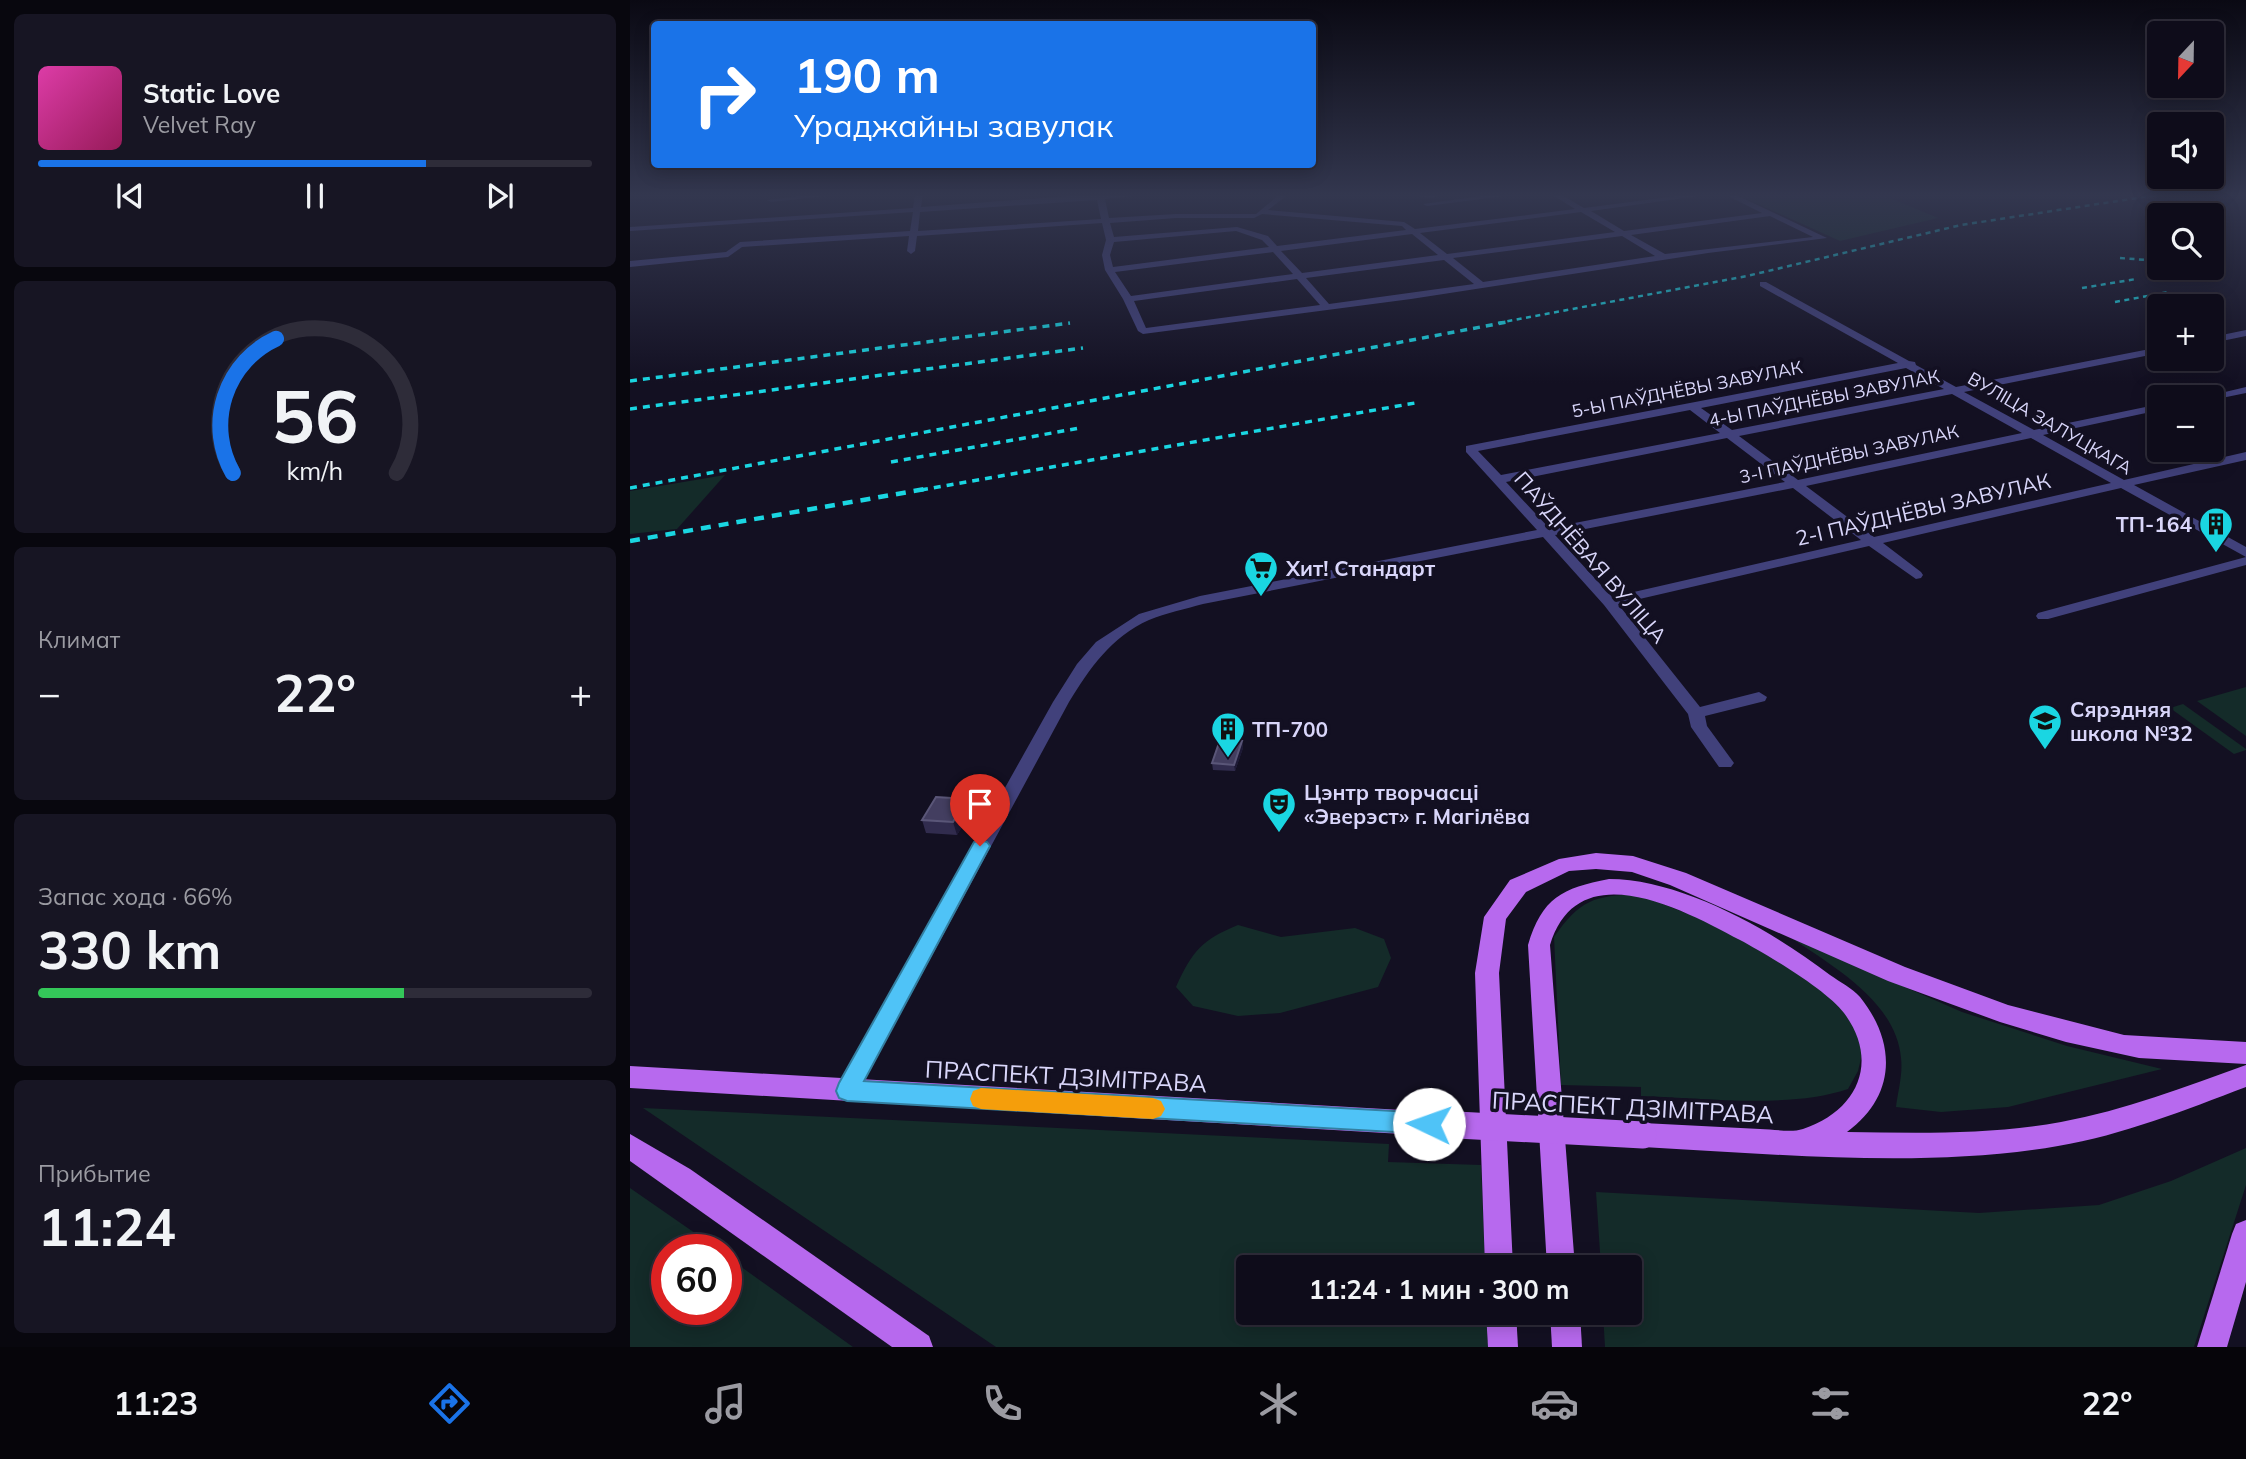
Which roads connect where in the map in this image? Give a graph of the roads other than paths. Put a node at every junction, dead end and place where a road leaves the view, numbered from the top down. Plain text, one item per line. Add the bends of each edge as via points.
1 (700, 257) edge
2 (1106, 257) edge
3 (1221, 257) edge
4 (1282, 257) edge
5 (1448, 257) joint
6 (1661, 257) edge
7 (630, 264) edge
8 (1109, 271) junction
9 (1302, 276) junction
10 (1763, 284) dead end
11 (1481, 285) junction
12 (1128, 299) junction
13 (1327, 307) junction
14 (2240, 334) edge
15 (2246, 340) edge
16 (2147, 353) edge
17 (1911, 364) junction
18 (1958, 390) junction
19 (2246, 390) edge
20 (2224, 394) edge
21 (1692, 406) junction
22 (2147, 410) edge
23 (2034, 433) junction
24 (1730, 435) junction
25 (1470, 449) joint
26 (2246, 456) edge
27 (1496, 481) junction
28 (1796, 484) junction
29 (2122, 484) junction
30 (1545, 534) junction
31 (1875, 542) junction
32 (2246, 553) edge
33 (2246, 561) edge
34 (1916, 575) dead end
35 (1609, 602) junction
36 (2043, 616) dead end
37 (1759, 697) dead end
38 (1696, 713) junction
39 (1725, 763) dead end
40 (2246, 1053) edge
41 (2246, 1076) edge
42 (630, 1077) edge
43 (847, 1091) junction
44 (1800, 1144) junction
45 (630, 1146) edge
46 (2246, 1234) edge
47 (1499, 1255) edge
48 (1561, 1255) edge
49 (1502, 1325) edge
50 (1566, 1325) edge
51 (918, 1347) edge
52 (1503, 1347) edge
53 (1567, 1347) edge
54 (2212, 1347) edge

1 - 7 street
2 - 8 street
3 - 8 street
4 - 9 street
5 - 9 street
5 - 11 street
6 - 11 street
8 - 12 street
9 - 12 street
9 - 13 street
10 - 17 street, ВУЛІЦА ЗАЛУЦКАГА
11 - 13 street
12 - 13 street via 1143,331
14 - 15 street
16 - 18 street, 4-Ы ПАЎДНЁВЫ ЗАВУЛАК
17 - 18 street, ВУЛІЦА ЗАЛУЦКАГА
17 - 21 street, 5-Ы ПАЎДНЁВЫ ЗАВУЛАК
18 - 23 street, ВУЛІЦА ЗАЛУЦКАГА
18 - 24 street, 4-Ы ПАЎДНЁВЫ ЗАВУЛАК
19 - 20 street
21 - 24 street
21 - 25 street, 5-Ы ПАЎДНЁВЫ ЗАВУЛАК
22 - 23 street, 3-І ПАЎДНЁВЫ ЗАВУЛАК
23 - 28 street, 3-І ПАЎДНЁВЫ ЗАВУЛАК
23 - 29 street, ВУЛІЦА ЗАЛУЦКАГА
24 - 27 street, 4-Ы ПАЎДНЁВЫ ЗАВУЛАК
24 - 28 street
25 - 27 street, ПАЎДНЁВАЯ ВУЛІЦА
26 - 29 street, 2-І ПАЎДНЁВЫ ЗАВУЛАК
27 - 30 street, ПАЎДНЁВАЯ ВУЛІЦА
28 - 30 street, 3-І ПАЎДНЁВЫ ЗАВУЛАК
28 - 31 street
29 - 31 street, 2-І ПАЎДНЁВЫ ЗАВУЛАК
29 - 32 street, ВУЛІЦА ЗАЛУЦКАГА
30 - 35 street, ПАЎДНЁВАЯ ВУЛІЦА
30 - 43 street, 3-І ПАЎДНЁВЫ ЗАВУЛАК via 1200,600 1144,617 1101,645 1060,702
31 - 34 street
31 - 35 street, 2-І ПАЎДНЁВЫ ЗАВУЛАК
33 - 36 street
35 - 38 street, ПАЎДНЁВАЯ ВУЛІЦА
37 - 38 street
38 - 39 street, ПАЎДНЁВАЯ ВУЛІЦА via 1699,727
40 - 47 main road via 2126,1045 2030,1022 1966,1003 1678,879 1633,864 1566,864 1518,886 1495,917 1487,973
41 - 44 main road, ПРАСПЕКТ ДЗІМІТРАВА via 2185,1100 2084,1129 2021,1140 1948,1145
42 - 43 main road, ПРАСПЕКТ ДЗІМІТРАВА
43 - 44 main road, ПРАСПЕКТ ДЗІМІТРАВА, bridge
44 - 48 main road via 1840,1123 1868,1093 1874,1074 1872,1042 1851,1004 1785,952 1684,901 1653,890 1612,885 1570,896 1545,922 1539,945
45 - 51 main road
46 - 54 main road
49 - 52 main road
50 - 53 main road

